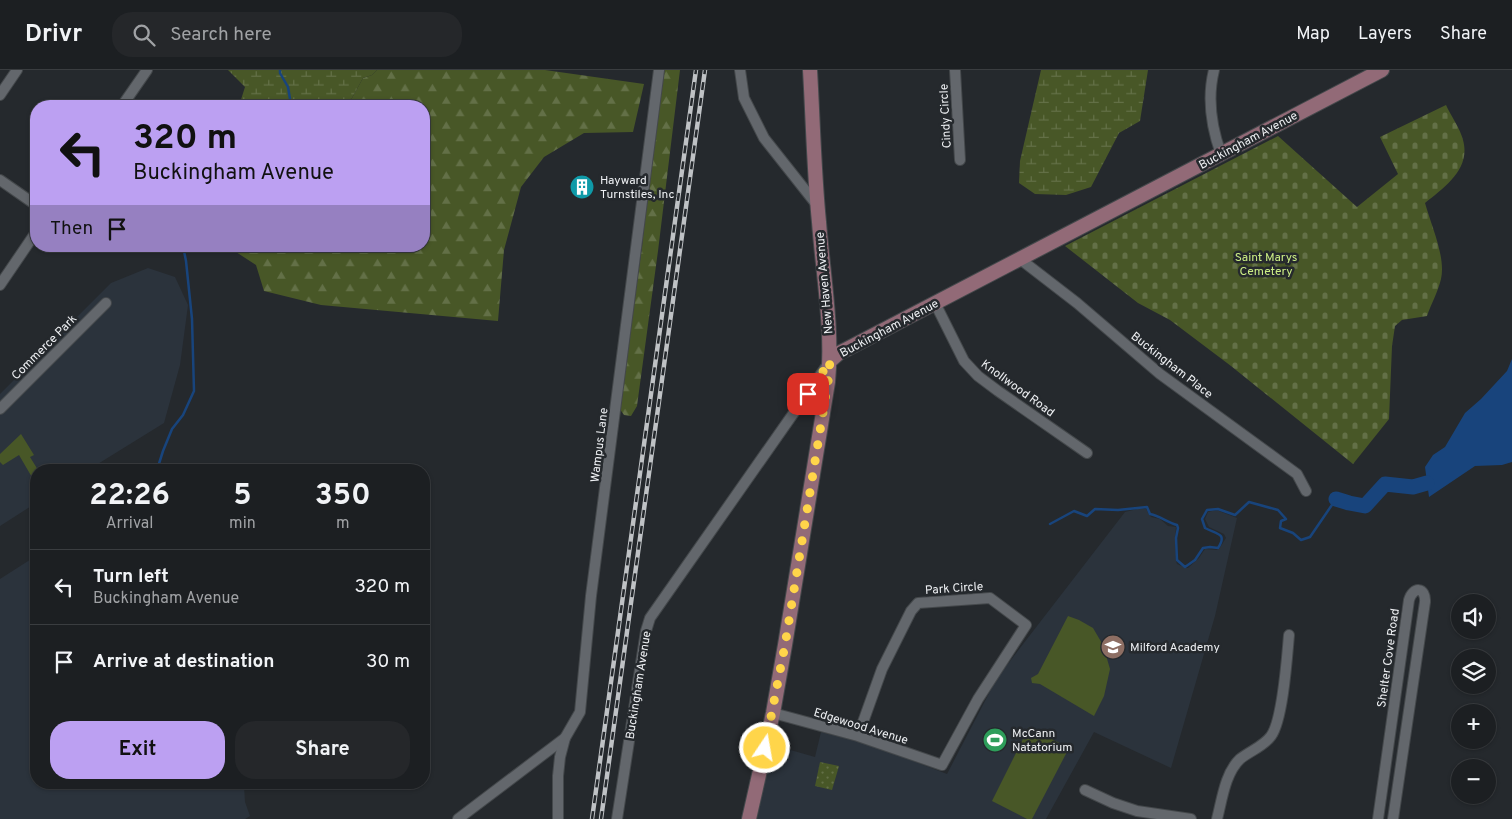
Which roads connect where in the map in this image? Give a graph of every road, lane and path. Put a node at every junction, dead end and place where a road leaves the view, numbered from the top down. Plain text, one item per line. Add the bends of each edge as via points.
1 (17, 70) edge
2 (147, 70) edge
3 (659, 70) edge
4 (740, 70) edge
5 (810, 70) edge
6 (955, 70) edge
7 (1214, 70) edge
8 (1382, 70) edge
9 (0, 95) edge
10 (126, 100) edge
11 (1221, 154) junction
12 (960, 160) dead end
13 (0, 180) edge
14 (30, 201) edge
15 (817, 205) junction
16 (30, 241) edge
17 (1020, 259) junction
18 (0, 285) edge
19 (106, 303) dead end
20 (935, 303) junction
21 (830, 361) junction
22 (0, 408) edge
23 (1087, 453) dead end
24 (1306, 491) dead end
25 (1289, 634) dead end
26 (772, 713) junction
27 (858, 736) junction
28 (565, 738) junction
29 (1387, 756) junction
30 (1402, 758) junction
31 (942, 765) joint
32 (1085, 790) dead end
33 (458, 819) edge
34 (558, 819) edge
35 (617, 819) edge
36 (749, 819) edge
37 (1191, 819) edge
38 (1217, 819) edge
39 (1378, 819) edge
40 (1393, 819) edge

1 - 9 street
2 - 10 street
3 - 28 street, Wampus Lane via 591,596 580,712
4 - 15 street via 744,98 764,138
5 - 15 main road, New Haven Avenue
6 - 12 street, Cindy Circle
7 - 11 street via 1210,104
8 - 11 main road, Buckingham Avenue
11 - 17 main road, Buckingham Avenue
13 - 14 street
15 - 21 main road, New Haven Avenue
16 - 18 street
17 - 20 main road, Buckingham Avenue
17 - 24 street, Buckingham Place via 1160,374 1297,474
19 - 22 street, Commerce Park
20 - 21 main road, Buckingham Avenue via 839,353
20 - 23 street, Knollwood Road via 970,368
21 - 26 main road, New Haven Avenue
21 - 35 street, Buckingham Avenue via 650,618
25 - 38 street via 1276,726 1271,736 1234,768
26 - 27 street, Edgewood Avenue
26 - 36 main road, New Haven Avenue
27 - 31 street, Edgewood Avenue
27 - 31 street, Park Circle via 882,670 918,603 990,598 1026,625 978,699
28 - 33 street
28 - 34 street, Wampus Lane via 558,776
29 - 30 street
29 - 30 street, Shelter Cove Road via 1409,600 1411,593 1418,590 1423,591 1426,598
29 - 39 street, Shelter Cove Road
30 - 40 street, Shelter Cove Road
32 - 37 street via 1137,811

